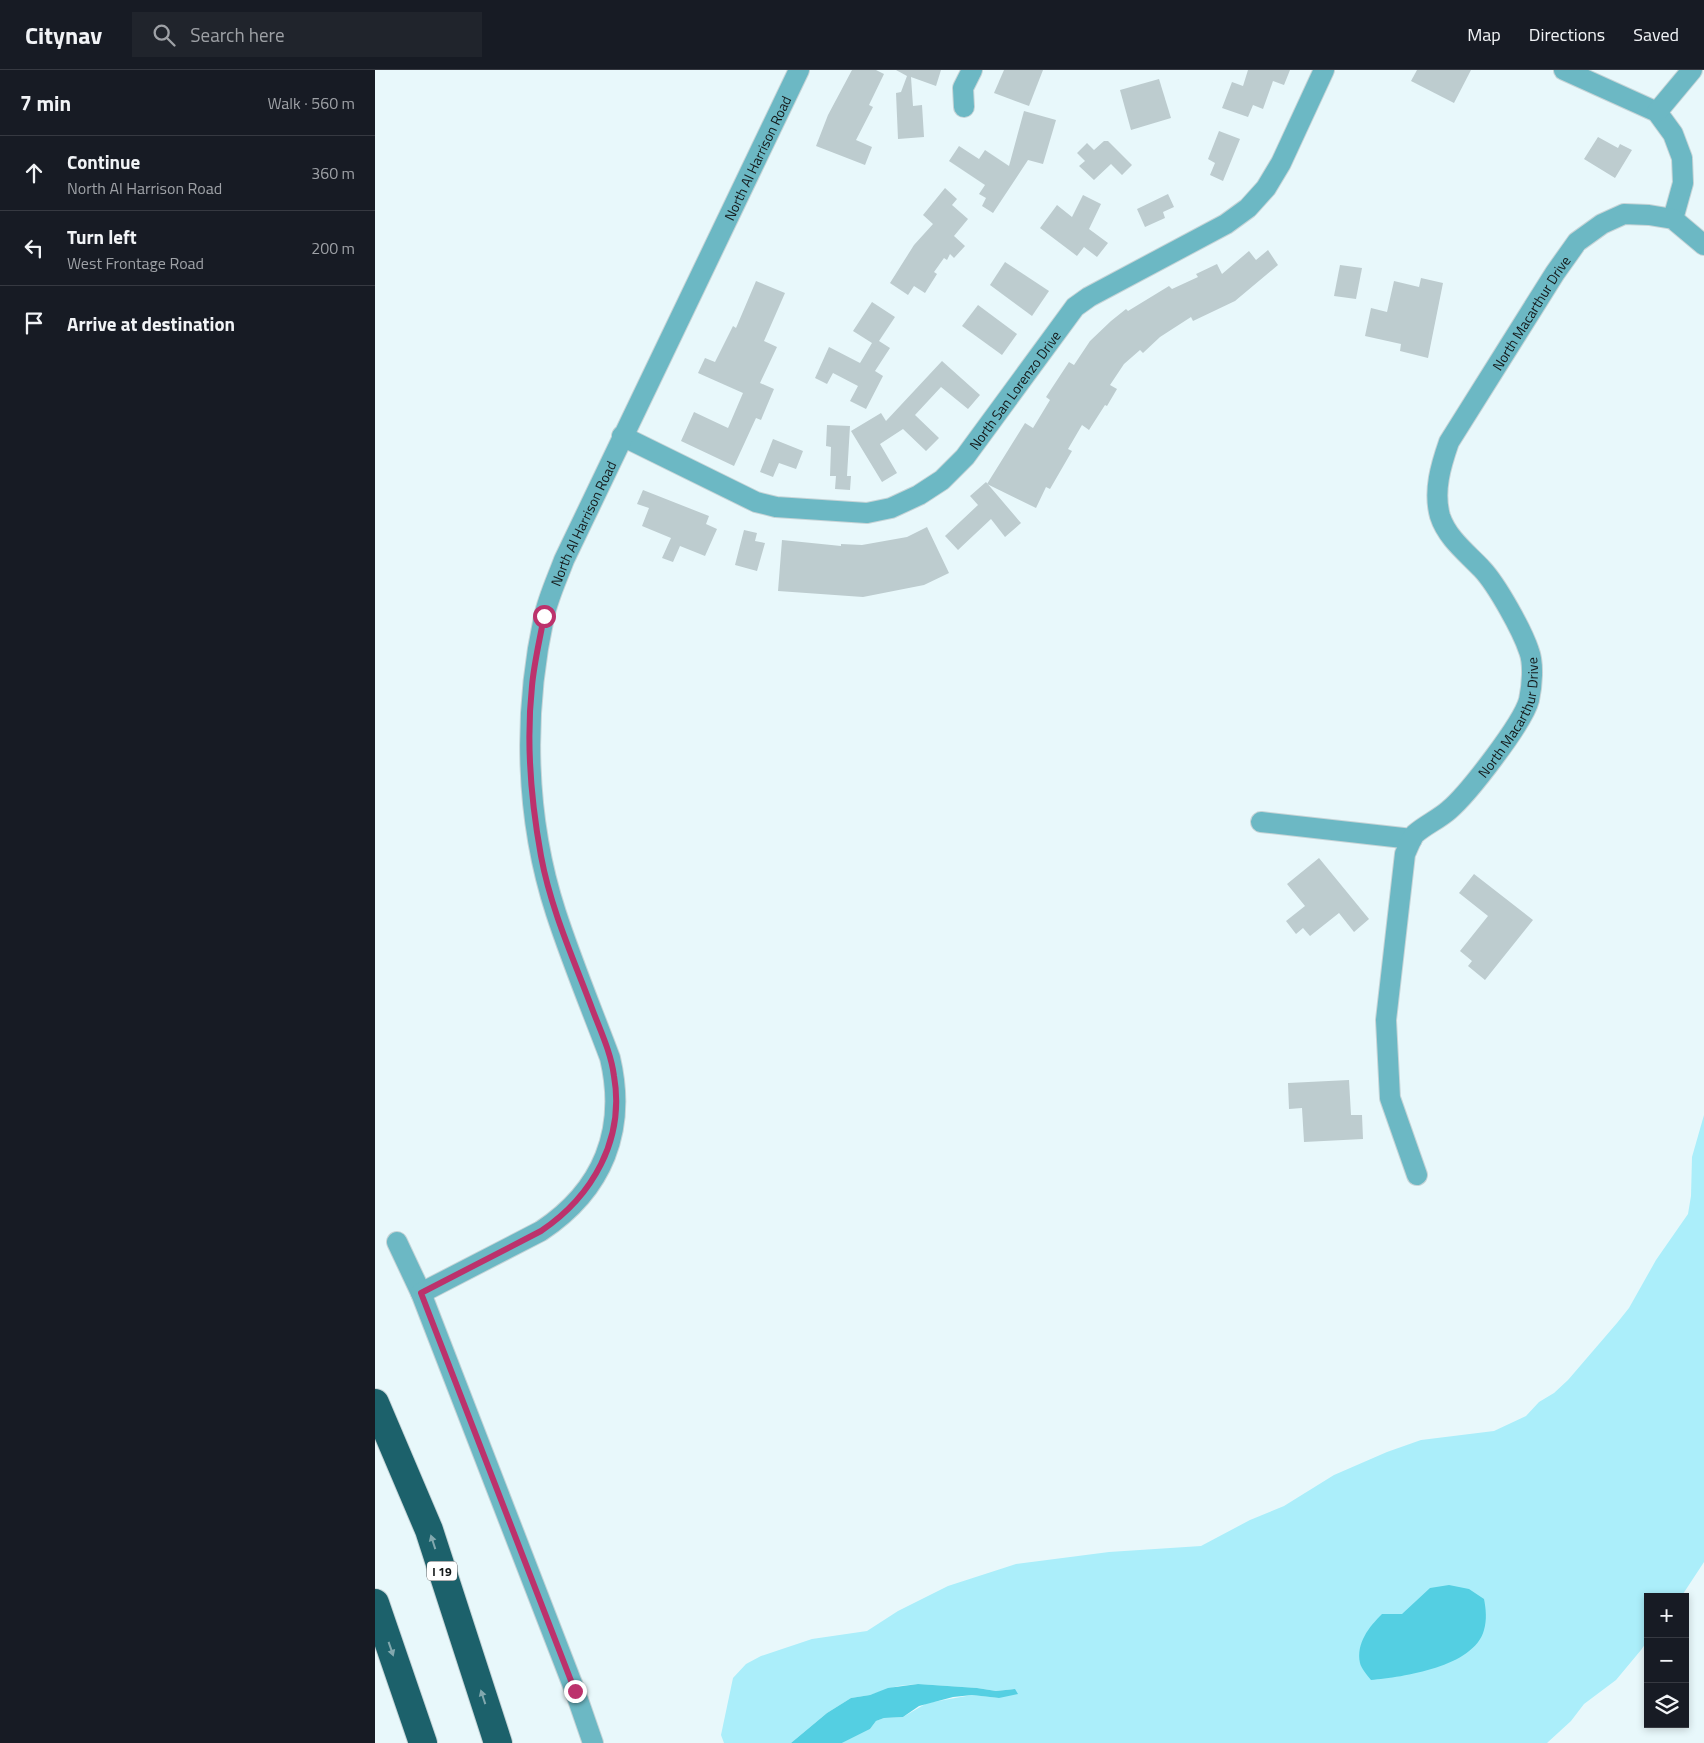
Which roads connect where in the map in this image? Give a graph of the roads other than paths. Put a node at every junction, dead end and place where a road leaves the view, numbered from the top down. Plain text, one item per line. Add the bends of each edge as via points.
1 (799, 70) edge
2 (972, 70) edge
3 (1323, 70) edge
4 (1564, 70) edge
5 (1692, 70) edge
6 (964, 108) dead end
7 (1657, 112) junction
8 (1673, 219) junction
9 (1704, 245) edge
10 (622, 436) junction
11 (1261, 822) dead end
12 (1412, 839) junction
13 (1417, 1175) dead end
14 (397, 1242) dead end
15 (421, 1293) junction
16 (375, 1403) edge
17 (375, 1603) edge
18 (423, 1743) edge
19 (498, 1743) edge
20 (593, 1743) edge

1 - 10 street, North Al Harrison Road
2 - 6 street via 963,88
3 - 10 street, North San Lorenzo Drive via 1281,163 1266,188 1248,208 1225,224 1089,296 1075,308 965,457 942,480 919,495 891,508 867,513 775,507 730,491
4 - 7 street
5 - 7 street
7 - 8 street via 1673,134 1682,158 1683,183
8 - 9 street
8 - 12 street, North Macarthur Drive via 1624,214 1602,224 1577,242 1449,442 1439,471 1440,516 1453,539 1484,571 1530,652 1529,700 1518,723 1493,758 1451,809
10 - 15 street, North Al Harrison Road via 564,560 544,616 532,687 529,752 544,866 556,912 615,1076 616,1112 609,1148 593,1180 557,1221
11 - 12 street
12 - 13 street via 1405,854 1386,1020 1390,1098
14 - 15 street
15 - 20 street
19 -> 16 highway, I 19 via 429,1530
17 -> 18 highway

